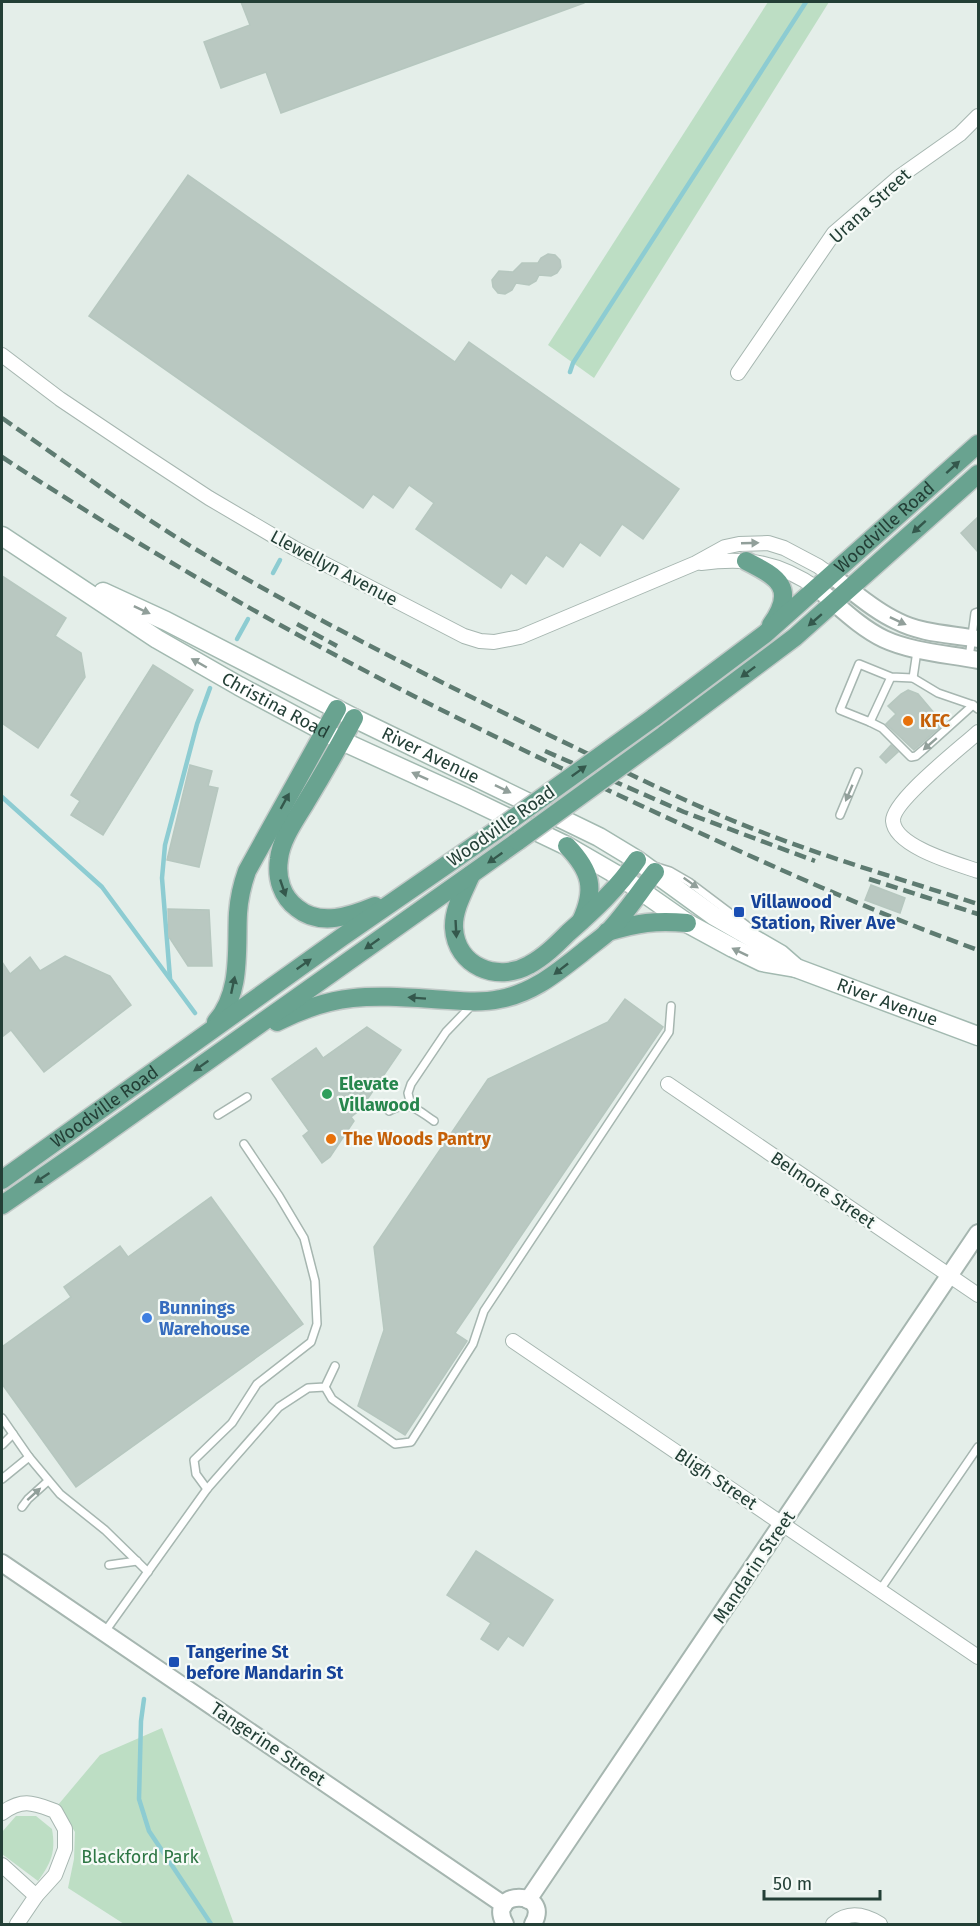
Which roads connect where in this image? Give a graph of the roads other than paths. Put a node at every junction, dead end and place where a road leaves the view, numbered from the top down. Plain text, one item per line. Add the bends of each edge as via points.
1 (978, 116) edge
2 (2, 355) edge
3 (738, 373) dead end
4 (978, 444) edge
5 (978, 474) edge
6 (2, 536) edge
7 (746, 561) junction
8 (696, 563) junction
9 (51, 568) junction
10 (832, 576) junction
11 (818, 589) junction
12 (850, 589) junction
13 (835, 603) junction
14 (978, 612) edge
15 (765, 634) junction
16 (976, 639) edge
17 (918, 649) junction
18 (974, 659) edge
19 (891, 677) junction
20 (913, 678) junction
21 (976, 707) edge
22 (337, 709) junction
23 (354, 718) junction
24 (870, 722) junction
25 (324, 732) junction
26 (978, 732) edge
27 (342, 741) junction
28 (858, 772) dead end
29 (840, 814) dead end
30 (567, 846) junction
31 (638, 860) junction
32 (978, 871) edge
33 (655, 872) junction
34 (472, 874) junction
35 (624, 879) junction
36 (640, 890) junction
37 (406, 893) junction
38 (580, 922) junction
39 (687, 923) junction
40 (607, 932) junction
41 (772, 948) junction
42 (795, 968) junction
43 (475, 1002) junction
44 (671, 1006) dead end
45 (205, 1035) junction
46 (978, 1036) edge
47 (228, 1047) junction
48 (668, 1084) dead end
49 (247, 1097) dead end
50 (411, 1106) junction
51 (389, 1111) dead end
52 (218, 1115) dead end
53 (434, 1122) dead end
54 (244, 1144) dead end
55 (2, 1180) edge
56 (2, 1205) edge
57 (978, 1233) edge
58 (950, 1276) junction
59 (978, 1295) edge
60 (513, 1341) dead end
61 (335, 1366) dead end
62 (325, 1388) junction
63 (2, 1418) edge
64 (13, 1434) junction
65 (2, 1445) edge
66 (978, 1447) edge
67 (29, 1457) junction
68 (2, 1479) edge
69 (48, 1481) junction
70 (207, 1489) junction
71 (22, 1507) dead end
72 (783, 1524) junction
73 (137, 1561) junction
74 (2, 1563) edge
75 (109, 1565) dead end
76 (148, 1572) junction
77 (880, 1590) junction
78 (104, 1633) junction
79 (978, 1657) edge
80 (2, 1813) edge
81 (2, 1865) edge
82 (36, 1896) junction
83 (528, 1900) junction
84 (504, 1905) junction
85 (17, 1924) edge
86 (505, 1924) edge
87 (533, 1924) edge
88 (833, 1924) edge
89 (880, 1924) edge

1 - 3 street, Urana Street via 834,233
2 - 8 street, Llewellyn Avenue via 60,399 218,503 294,548 472,639 494,642 520,637
10 -> 4 main road, Woodville Road
5 -> 12 main road, Woodville Road
6 - 9 main road, Christina Road
7 - 8 street, Llewellyn Avenue
7 - 11 street, Llewellyn Avenue via 777,566
7 - 15 main road via 772,574 781,585 780,608
8 -> 10 street, Llewellyn Avenue via 725,547 768,543
9 -> 22 main road, River Avenue via 166,621
25 -> 9 main road, Christina Road via 157,639
10 - 11 main road, Woodville Road
10 - 12 street
11 - 13 street, Llewellyn Avenue
11 - 15 main road, Woodville Road
12 - 13 main road, Woodville Road
12 -> 16 street via 896,621 925,631
13 - 17 street, Llewellyn Avenue via 884,639
13 -> 34 main road, Woodville Road, bridge via 664,735
14 - 16 lane
37 -> 15 main road, Woodville Road, bridge
16 - 18 lane
17 - 18 street, Llewellyn Avenue
17 - 20 lane
19 - 20 lane
19 - 24 lane
19 - 24 lane via 859,664 840,710
20 - 21 lane via 938,693
21 -> 24 lane via 911,757 882,728
22 - 23 main road, River Avenue
22 - 25 main road
23 - 27 main road
23 -> 31 main road, River Avenue via 579,826
25 - 27 main road, Christina Road
45 -> 25 main road via 224,1012 234,984 240,901 247,871
26 - 32 street via 910,793 893,820 904,840
30 -> 27 main road, Christina Road
27 -> 37 main road via 283,845 278,873 281,888 299,911 327,919 361,912
28 -> 29 lane
30 - 35 main road, River Avenue
30 - 38 main road via 584,866 588,878 590,897
31 - 33 main road, River Avenue
31 - 35 main road
31 -> 41 lane via 689,882
33 - 36 main road
33 - 41 main road, River Avenue via 714,916
34 -> 38 main road via 454,927 464,954 484,970 499,974 528,966
34 -> 47 main road, Woodville Road
35 - 36 main road, River Avenue
35 - 38 main road
36 - 39 main road, River Avenue
36 - 40 main road
45 -> 37 main road, Woodville Road
39 - 40 main road via 640,923
42 -> 39 main road, River Avenue via 762,962
40 -> 43 main road via 545,981 522,993
41 - 42 main road, River Avenue
42 - 46 main road, River Avenue
43 -> 47 main road via 394,996 343,998 297,1012
43 - 50 lane via 446,1032 411,1084
44 - 62 lane via 669,1032 484,1311 473,1344 411,1442 395,1444 332,1399
45 - 55 main road, Woodville Road
47 -> 56 main road, Woodville Road
48 - 58 street, Belmore Street
49 - 52 lane
50 - 51 lane via 400,1105
50 - 53 lane
54 - 70 lane via 304,1238 315,1281 317,1324 311,1342 257,1384 232,1423 194,1460 196,1474
57 - 58 street, Mandarin Street
58 - 59 street, Belmore Street
58 - 72 street, Mandarin Street
60 - 72 street, Bligh Street
61 - 62 lane
62 - 70 lane via 308,1388 279,1407
63 - 64 lane
64 - 65 lane
64 - 67 lane
66 - 77 lane
67 - 68 lane
67 - 69 lane
71 -> 69 lane
69 - 73 lane
70 - 76 lane
72 - 77 street, Bligh Street
72 - 83 street, Mandarin Street
73 - 75 lane
73 - 76 lane
74 - 78 street, Tangerine Street
76 - 78 lane
77 - 79 street, Bligh Street
78 - 84 street, Tangerine Street
80 - 82 street via 31,1802 55,1810 65,1829 64,1849 55,1875
81 - 82 street
82 - 85 street
83 - 84 street via 513,1898
83 - 87 street via 536,1910
84 - 86 street
88 - 89 street via 842,1917 857,1915

